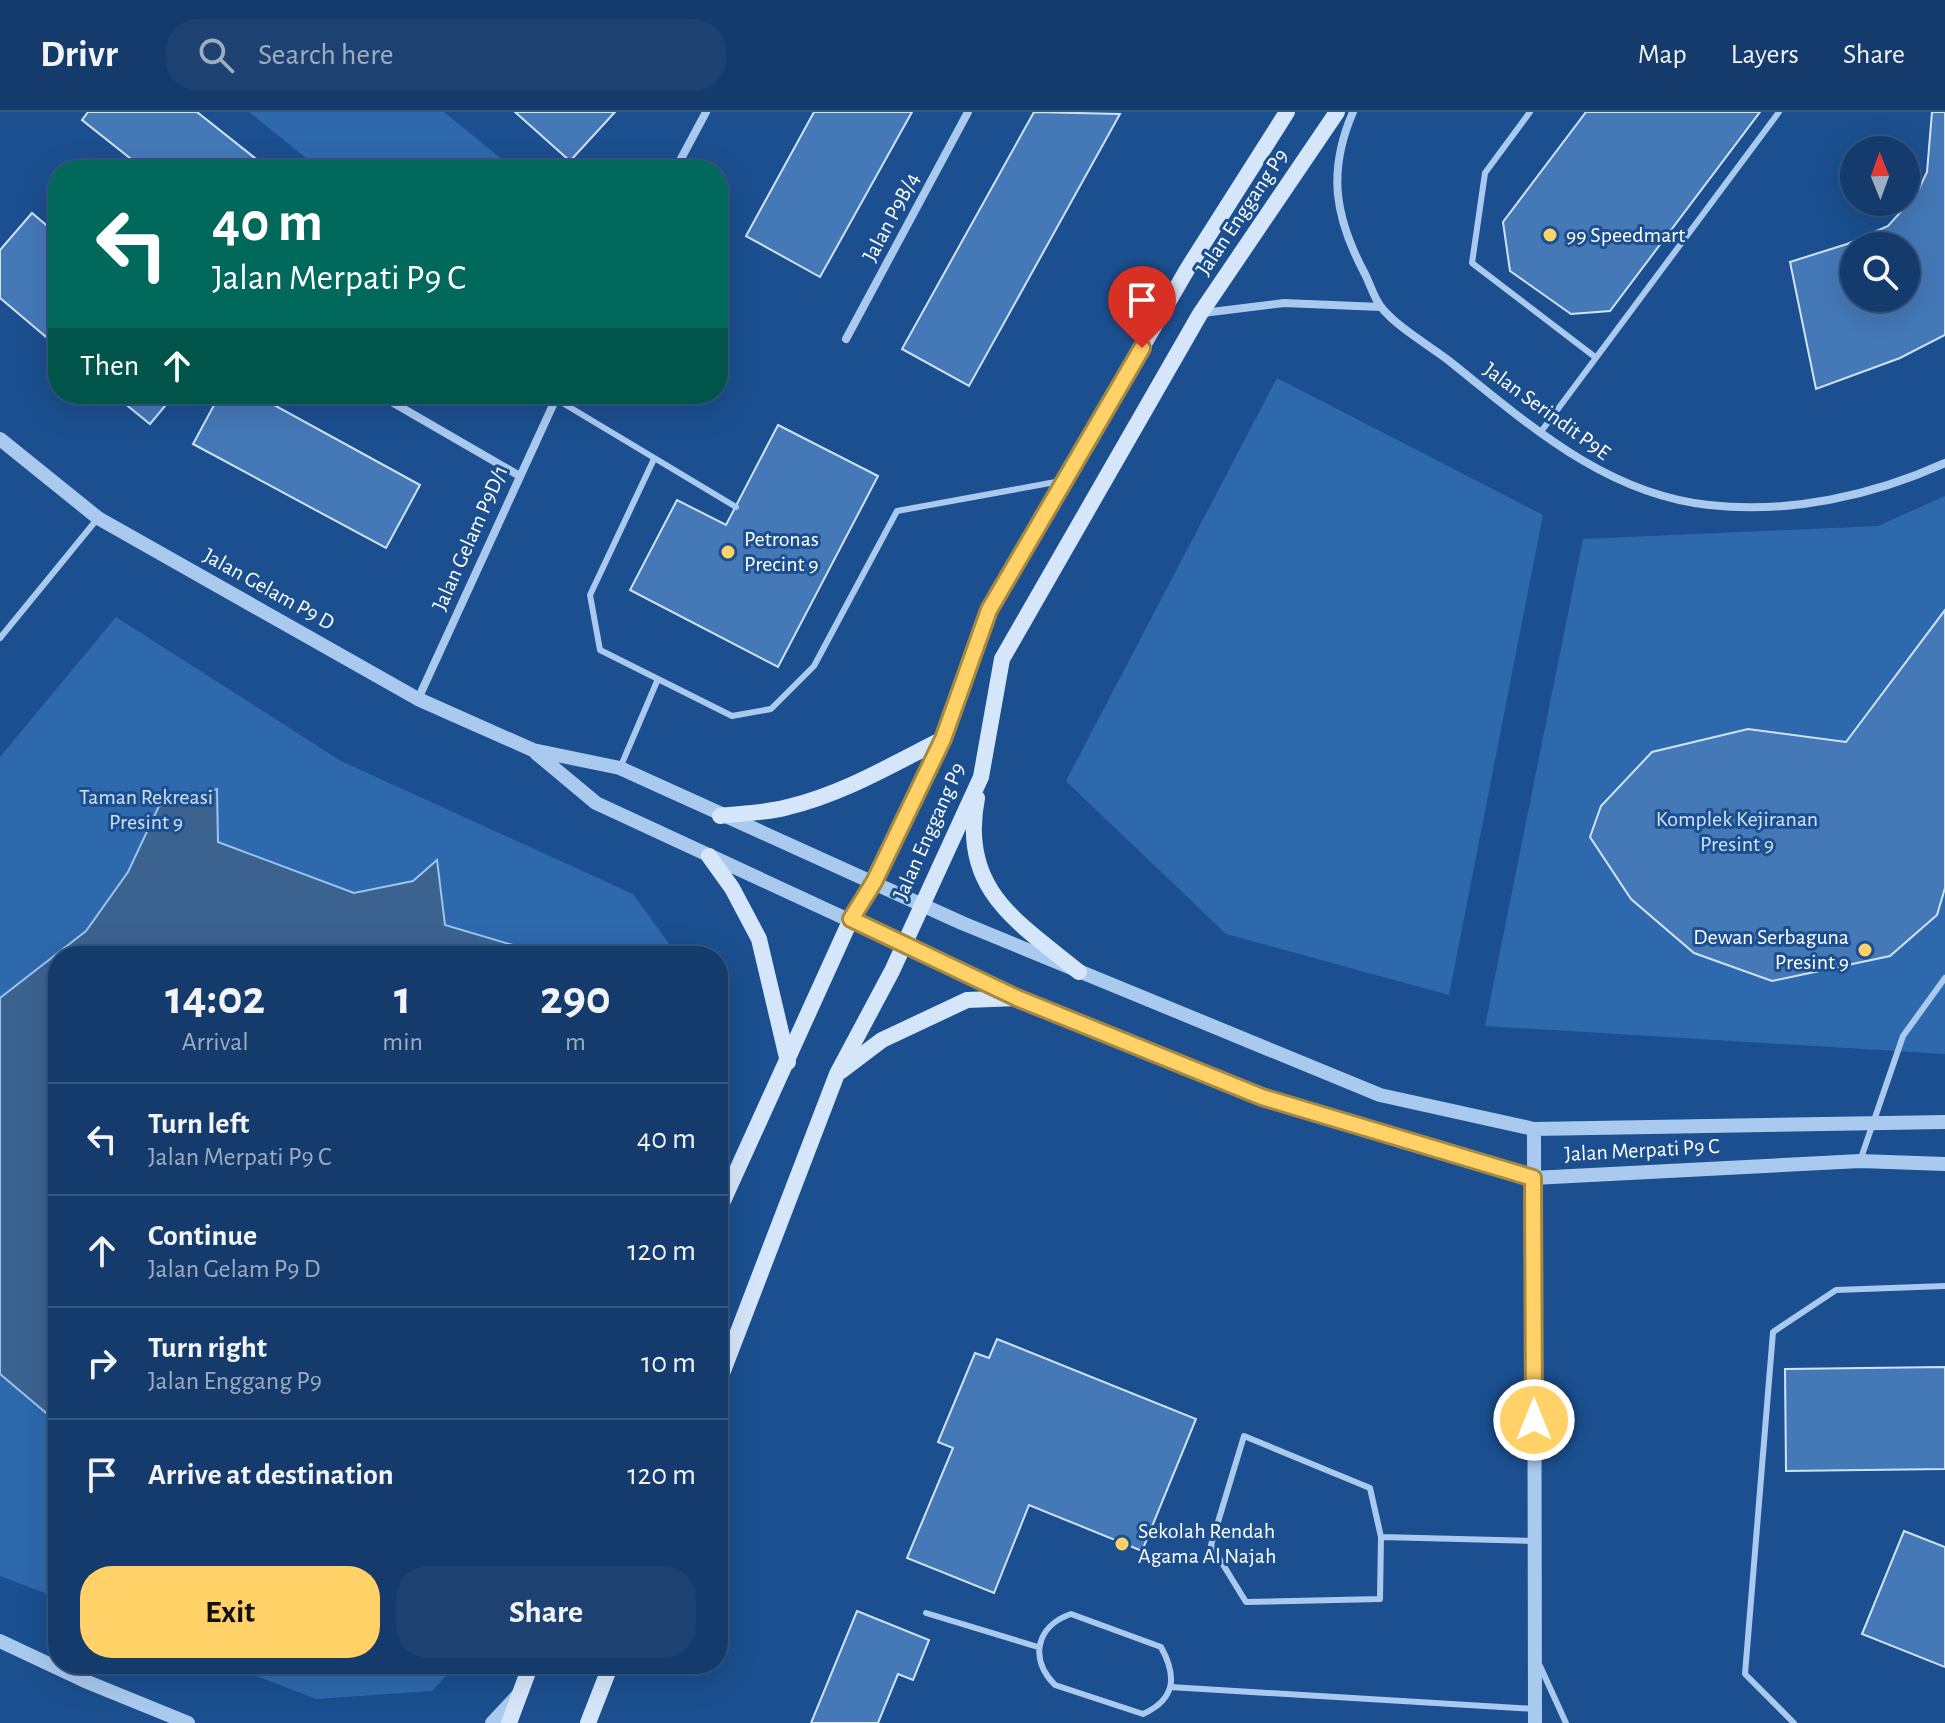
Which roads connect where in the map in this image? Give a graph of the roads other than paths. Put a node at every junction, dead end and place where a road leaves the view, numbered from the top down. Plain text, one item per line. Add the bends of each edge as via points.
1 (706, 112) edge
2 (968, 112) edge
3 (1287, 112) edge
4 (1337, 112) edge
5 (1353, 112) edge
6 (1530, 112) edge
7 (1779, 112) edge
8 (680, 160) edge
9 (1381, 307) junction
10 (1200, 314) junction
11 (846, 339) dead end
12 (1595, 357) junction
13 (395, 404) edge
14 (553, 404) edge
15 (569, 404) edge
16 (1540, 434) junction
17 (0, 439) edge
18 (654, 459) junction
19 (1945, 463) edge
20 (518, 475) junction
21 (1066, 480) junction
22 (736, 507) dead end
23 (98, 518) junction
24 (0, 638) edge
25 (658, 679) junction
26 (418, 699) junction
27 (943, 739) junction
28 (533, 750) junction
29 (620, 768) junction
30 (981, 777) junction
31 (720, 816) junction
32 (709, 856) junction
33 (874, 882) junction
34 (921, 903) junction
35 (851, 919) junction
36 (904, 944) junction
37 (1079, 972) junction
38 (1945, 978) edge
39 (1017, 998) junction
40 (788, 1062) junction
41 (837, 1074) junction
42 (1872, 1122) junction
43 (1945, 1122) edge
44 (1534, 1129) junction
45 (1860, 1161) junction
46 (1945, 1164) edge
47 (1533, 1178) junction
48 (728, 1191) edge
49 (1945, 1286) edge
50 (728, 1358) edge
51 (1381, 1537) junction
52 (1535, 1541) junction
53 (926, 1613) dead end
54 (0, 1641) edge
55 (1038, 1647) junction
56 (1535, 1656) junction
57 (48, 1664) edge
58 (70, 1674) edge
59 (527, 1674) edge
60 (607, 1674) edge
61 (1170, 1687) junction
62 (521, 1692) junction
63 (1535, 1716) edge
64 (188, 1723) edge
65 (492, 1723) edge
66 (509, 1723) edge
67 (588, 1723) edge
68 (1566, 1723) edge
69 (1794, 1723) edge

1 - 8 street
2 - 11 street, Jalan P9B/4
3 - 21 main road, Jalan Enggang P9 via 1188,268
4 - 10 main road, Jalan Enggang P9
5 - 9 street, Jalan Serindit P9E via 1341,139 1337,204 1347,241
6 - 12 lane via 1485,173 1472,263
7 - 12 lane
9 - 10 street via 1284,303
9 - 16 street, Jalan Serindit P9E
10 - 30 main road, Jalan Enggang P9 via 1002,659
12 - 16 lane
13 - 20 street
14 - 20 street, Jalan Gelam P9D/1
15 - 18 lane
16 - 19 street, Jalan Serindit P9E via 1616,482 1708,505 1809,505 1901,483
17 - 23 street, Jalan Gelam P9 D
18 - 22 lane
18 - 25 lane via 590,595 600,650
20 - 26 street, Jalan Gelam P9D/1
21 - 25 lane via 897,511 814,666 771,709 732,716
21 - 27 main road, Jalan Enggang P9 via 989,610
23 - 24 lane
23 - 26 street, Jalan Gelam P9 D
25 - 29 lane
26 - 28 street, Jalan Gelam P9 D
27 - 31 main road via 829,793 788,807
27 - 33 main road, Jalan Enggang P9
28 - 29 street, Jalan Gelam P9 D
28 - 32 street, Jalan Gelam P9 D via 596,803
29 - 31 street, Jalan Gelam P9 D
30 - 34 main road, Jalan Enggang P9
30 - 37 main road via 973,818 986,882 999,905
31 - 33 street, Jalan Gelam P9 D
32 - 35 street, Jalan Gelam P9 D
32 - 40 main road via 759,939
33 - 34 street
33 - 35 main road, Jalan Enggang P9
34 - 36 main road, Jalan Enggang P9
34 - 37 street, Jalan Merpati P9 C
35 - 36 street, Jalan Gelam P9 D
35 - 40 main road, Jalan Enggang P9
36 - 39 street, Jalan Merpati P9 C
36 - 41 main road, Jalan Enggang P9
37 - 44 street, Jalan Merpati P9 C via 1380,1095
38 - 42 lane via 1903,1036
39 - 41 main road via 967,1000 882,1040
39 - 47 street, Jalan Merpati P9 C via 1262,1097
40 - 48 main road, Jalan Enggang P9
41 - 50 main road, Jalan Enggang P9
42 - 43 street, Jalan Merpati P9 C
42 - 44 street, Jalan Merpati P9 C
42 - 45 lane
44 - 47 street
45 - 46 street, Jalan Merpati P9 C
45 - 47 street, Jalan Merpati P9 C
47 - 52 street
49 - 69 lane via 1836,1290 1773,1332 1745,1674
51 - 51 lane via 1380,1599 1246,1602 1211,1545 1244,1436 1370,1488
51 - 52 lane
52 - 56 street
53 - 55 lane
54 - 57 street
55 - 61 lane via 1044,1674 1055,1685 1143,1714 1155,1708
55 - 61 lane via 1049,1625 1071,1614 1161,1647 1171,1666
56 - 63 street
56 - 68 lane
58 - 64 street
59 - 62 main road
60 - 67 main road
61 - 63 lane
62 - 65 street
62 - 66 main road

